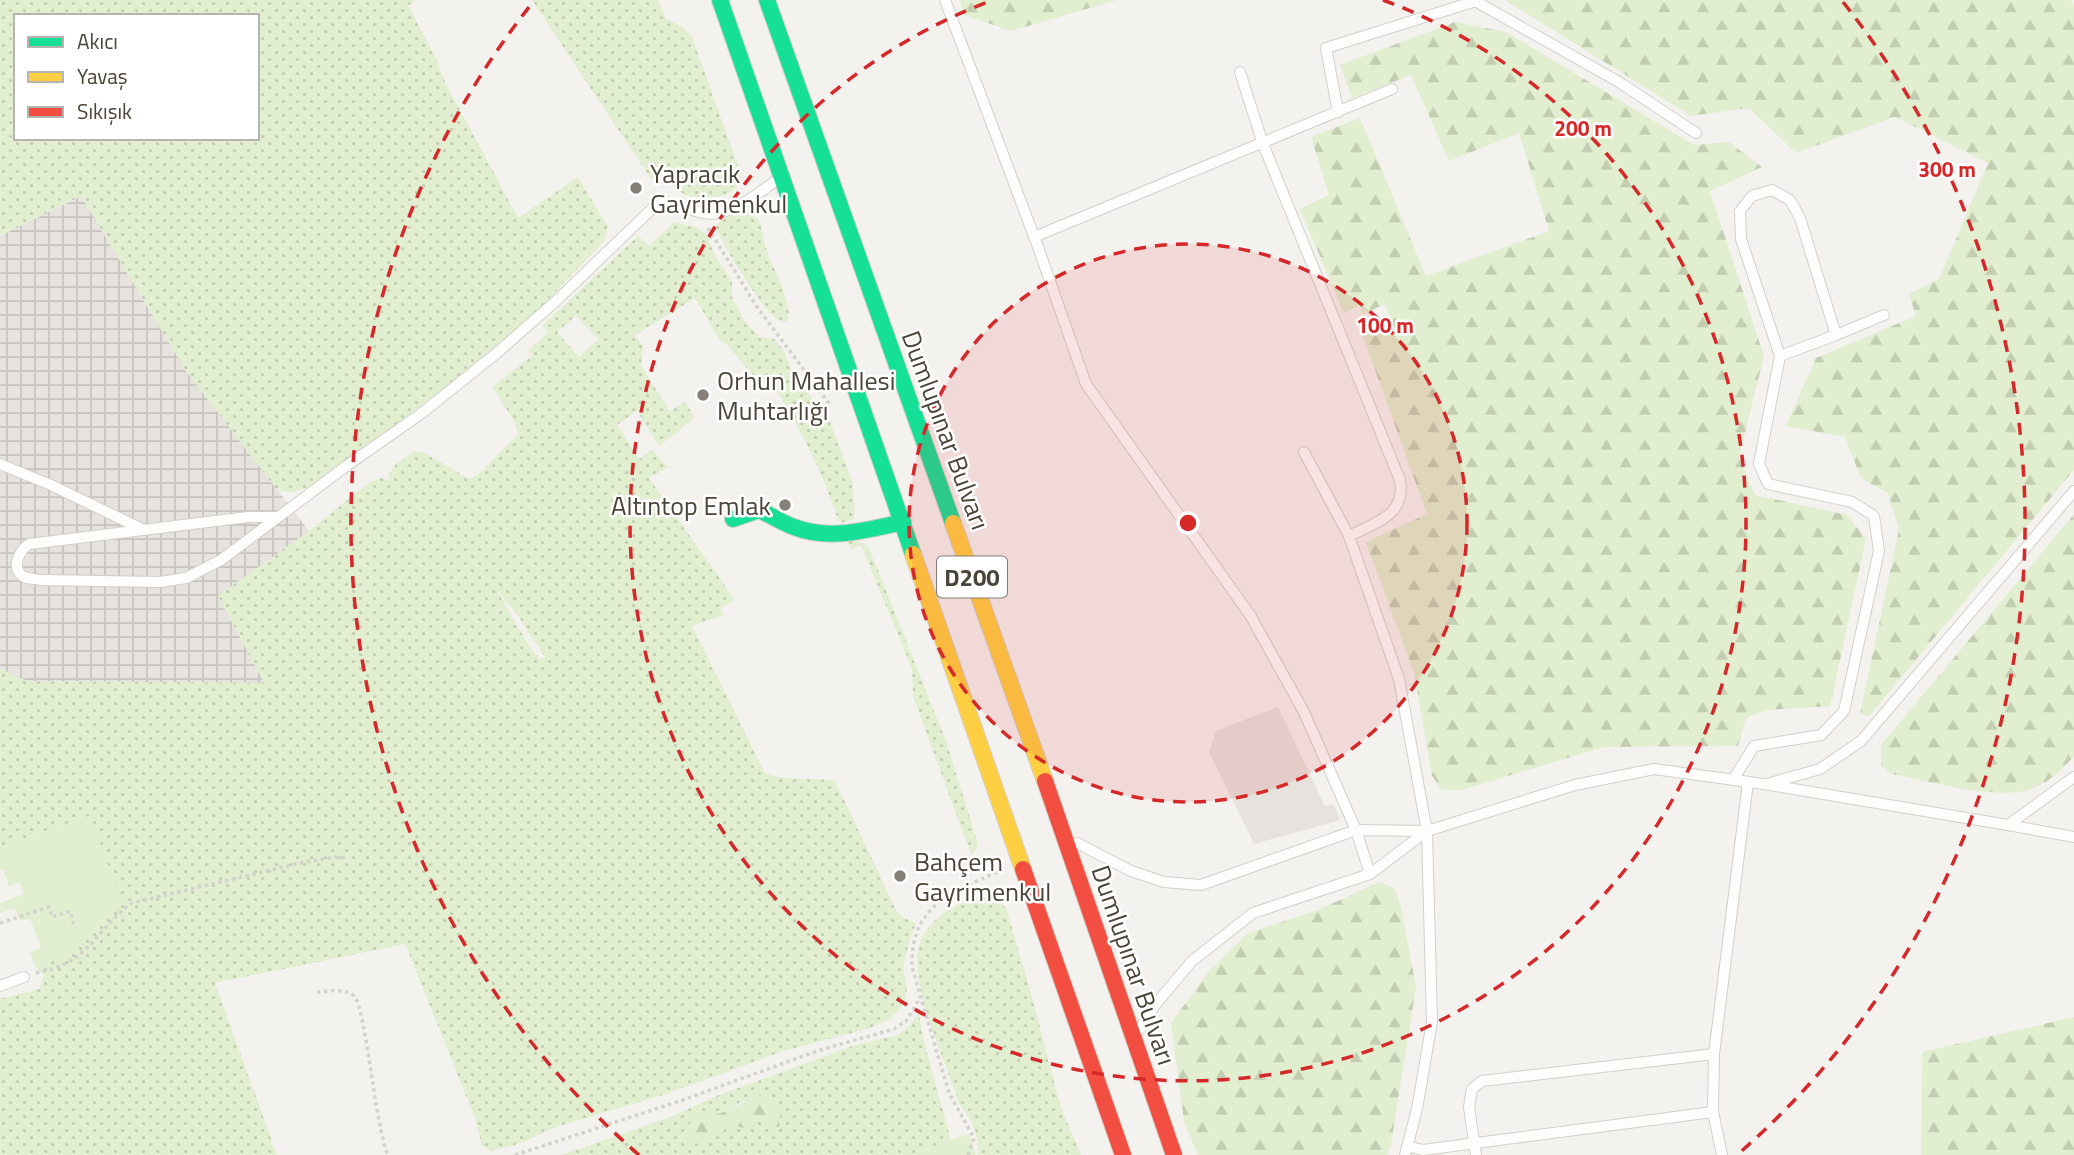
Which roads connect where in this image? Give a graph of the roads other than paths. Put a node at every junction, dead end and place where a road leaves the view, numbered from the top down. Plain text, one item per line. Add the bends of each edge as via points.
1 (720, 0) edge
2 (767, 0) edge
3 (945, 0) edge
4 (1477, 1) edge
5 (1240, 72) dead end
6 (1392, 89) dead end
7 (1338, 112) junction
8 (1696, 133) dead end
9 (1263, 144) junction
10 (783, 176) junction
11 (1034, 237) junction
12 (1884, 315) dead end
13 (1836, 335) junction
14 (1780, 356) junction
15 (1304, 452) dead end
16 (0, 464) edge
17 (2074, 491) edge
18 (278, 517) junction
19 (733, 519) dead end
20 (903, 522) junction
21 (142, 529) junction
22 (1349, 536) junction
23 (2074, 777) edge
24 (1733, 780) junction
25 (1748, 782) junction
26 (1764, 784) junction
27 (2008, 825) junction
28 (1356, 830) junction
29 (1427, 831) junction
30 (1063, 835) junction
31 (2074, 837) edge
32 (1370, 874) junction
33 (24, 977) road end
34 (0, 986) edge
35 (1133, 1040) junction
36 (1713, 1054) junction
37 (1713, 1112) junction
38 (1474, 1143) junction
39 (1406, 1151) edge
40 (1123, 1155) edge
41 (1174, 1155) edge
42 (1476, 1155) edge
43 (1722, 1155) edge

1 - 10 main road
2 - 30 main road, Dumlupınar Bulvarı / D200
3 - 11 lane
4 - 7 lane via 1326,48
4 - 8 lane via 1619,82
5 - 9 lane
6 - 7 lane
7 - 9 lane
9 - 11 lane
9 - 22 lane via 1399,480 1402,494 1392,514
10 - 18 lane via 719,214 656,205 498,352
10 - 20 main road
11 - 28 lane via 1086,384 1250,615 1304,712
12 - 13 lane
13 - 14 lane
13 - 14 lane via 1800,218 1790,200 1772,190 1752,196 1740,211 1741,239
14 - 24 lane via 1759,464 1768,484 1852,502 1874,516 1879,551 1844,711 1821,735 1755,746
15 - 22 lane
16 - 21 lane
17 - 26 lane via 1861,741 1820,769
18 - 21 lane
18 - 21 lane via 221,560 186,578 160,582 41,580 25,578 19,572 16,560 29,544
19 - 20 main road via 759,510 813,533 844,534
20 - 40 main road
22 - 29 lane via 1399,679
23 - 27 lane
24 - 25 lane
24 - 29 lane via 1654,769 1575,785
25 - 26 lane
25 - 36 lane
26 - 27 lane
27 - 31 lane
28 - 29 lane
28 - 30 lane via 1201,885 1164,882 1131,871
28 - 32 lane
29 - 32 lane
29 - 39 lane via 1432,1022
30 - 35 main road, Dumlupınar Bulvarı / D200
32 - 35 lane via 1253,913 1192,961
33 - 34 lane
35 - 41 main road, Dumlupınar Bulvarı / D200
36 - 37 lane
36 - 38 lane via 1482,1081 1472,1089 1469,1107
37 - 38 lane
37 - 43 lane
38 - 39 lane
38 - 42 lane

